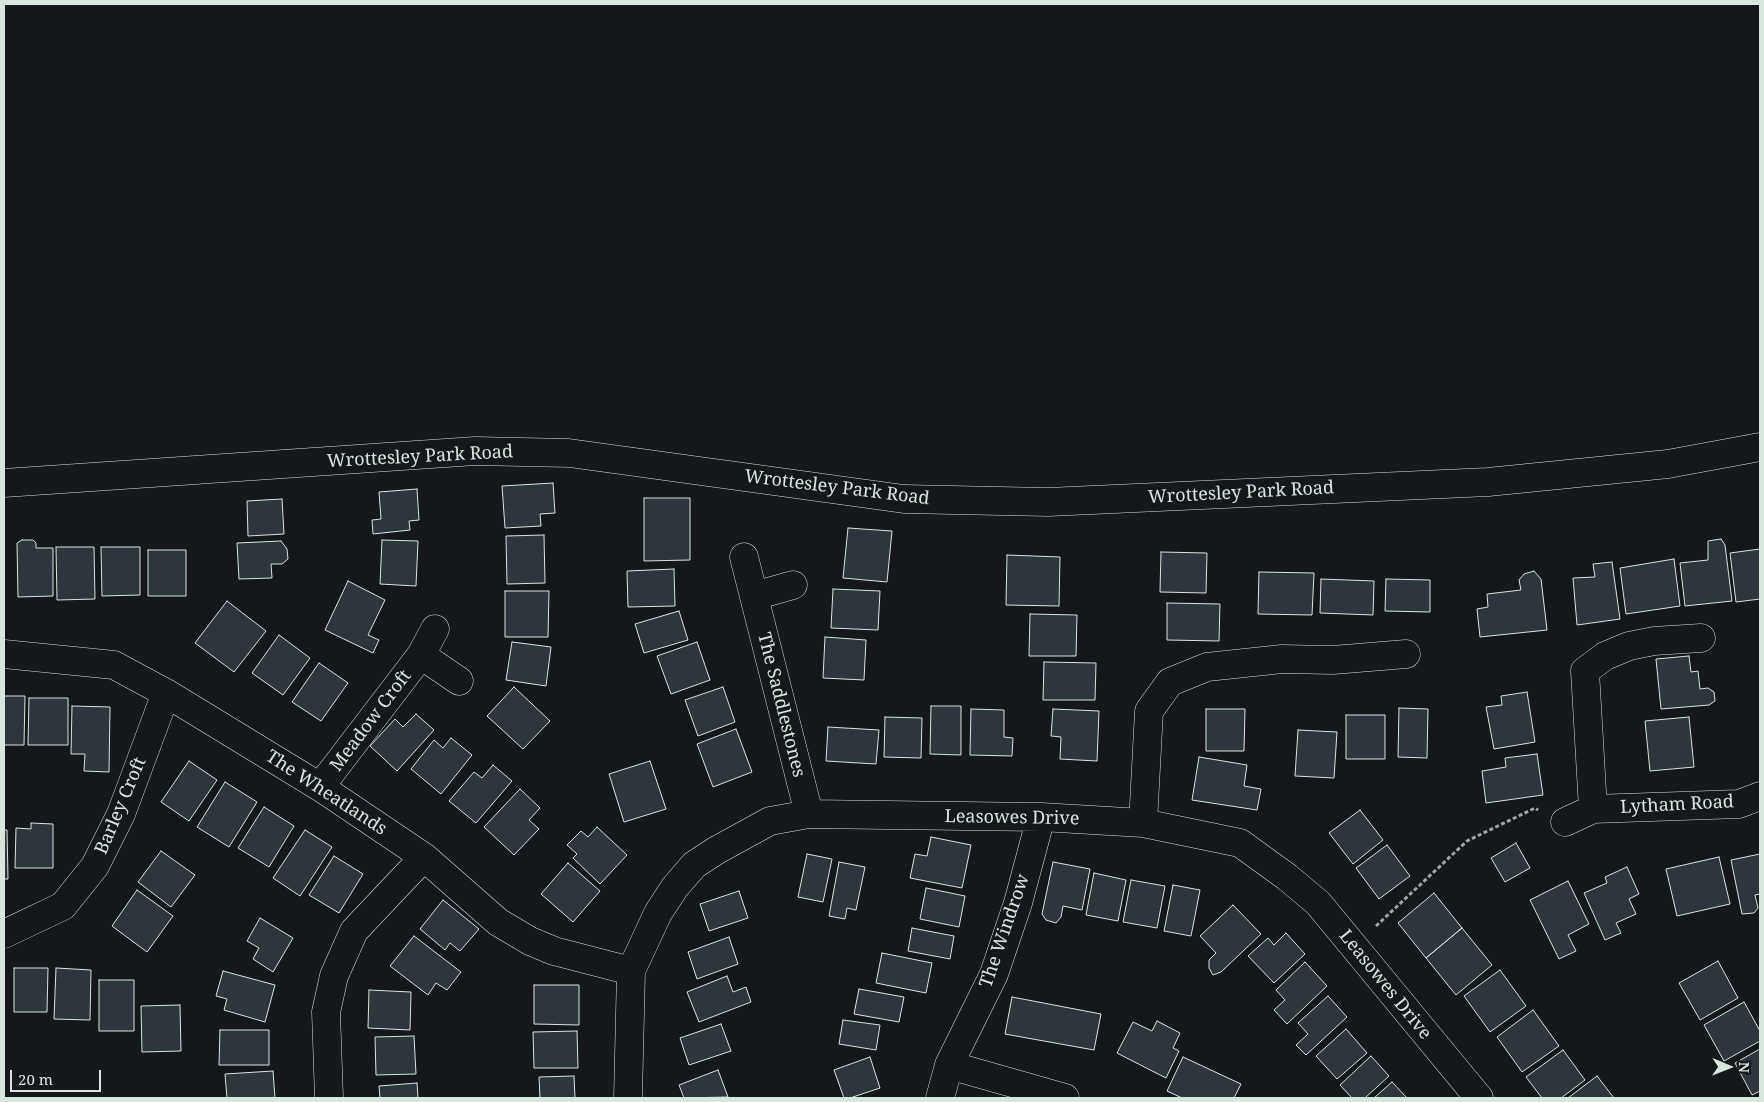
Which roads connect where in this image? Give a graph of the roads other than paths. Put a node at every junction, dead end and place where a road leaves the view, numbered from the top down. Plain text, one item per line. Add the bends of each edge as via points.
1 (1760, 447) edge
2 (4, 483) edge
3 (744, 557) dead end
4 (793, 585) dead end
5 (754, 596) junction
6 (434, 629) dead end
7 (1701, 638) dead end
8 (4, 654) edge
9 (1406, 654) dead end
10 (421, 655) junction
11 (459, 682) dead end
12 (166, 693) junction
13 (320, 788) junction
14 (1760, 796) edge
15 (1593, 809) junction
16 (809, 814) junction
17 (1041, 817) junction
18 (1143, 822) junction
19 (1564, 822) road end
20 (424, 857) junction
21 (4, 934) edge
22 (631, 971) junction
23 (949, 1065) junction
24 (329, 1098) edge
25 (628, 1098) edge
26 (940, 1098) edge
27 (1065, 1098) edge
28 (1479, 1098) edge

1 - 2 street, Wrottesley Park Road via 1668,464 1488,482 1048,502 904,499 569,453 475,451
3 - 5 street, The Saddlestones
4 - 5 street
5 - 16 street, The Saddlestones
6 - 10 street, Meadow Croft
7 - 15 street via 1629,646 1605,656 1586,671
8 - 12 street, The Wheatlands via 114,665
9 - 18 street via 1334,660 1282,659 1207,667 1170,682 1149,711
10 - 11 street, Meadow Croft
10 - 13 street, Meadow Croft
12 - 13 street, The Wheatlands
12 - 21 street, Barley Croft via 121,814 95,866 62,906
13 - 20 street, The Wheatlands
14 - 15 street, Lytham Road via 1739,804
15 - 19 street, Lytham Road
16 - 17 street, Leasowes Drive
16 - 22 street, Leasowes Drive via 770,821 694,866 675,887 658,914
17 - 18 street, Leasowes Drive
17 - 23 street, The Windrow via 1018,903 994,974
18 - 28 street, Leasowes Drive via 1240,844 1288,877 1318,903
20 - 22 street, The Wheatlands via 498,922 530,941 554,951
20 - 24 street via 354,931 334,976 326,1012
22 - 25 street, Leasowes Drive
23 - 26 street, The Windrow
23 - 27 street

